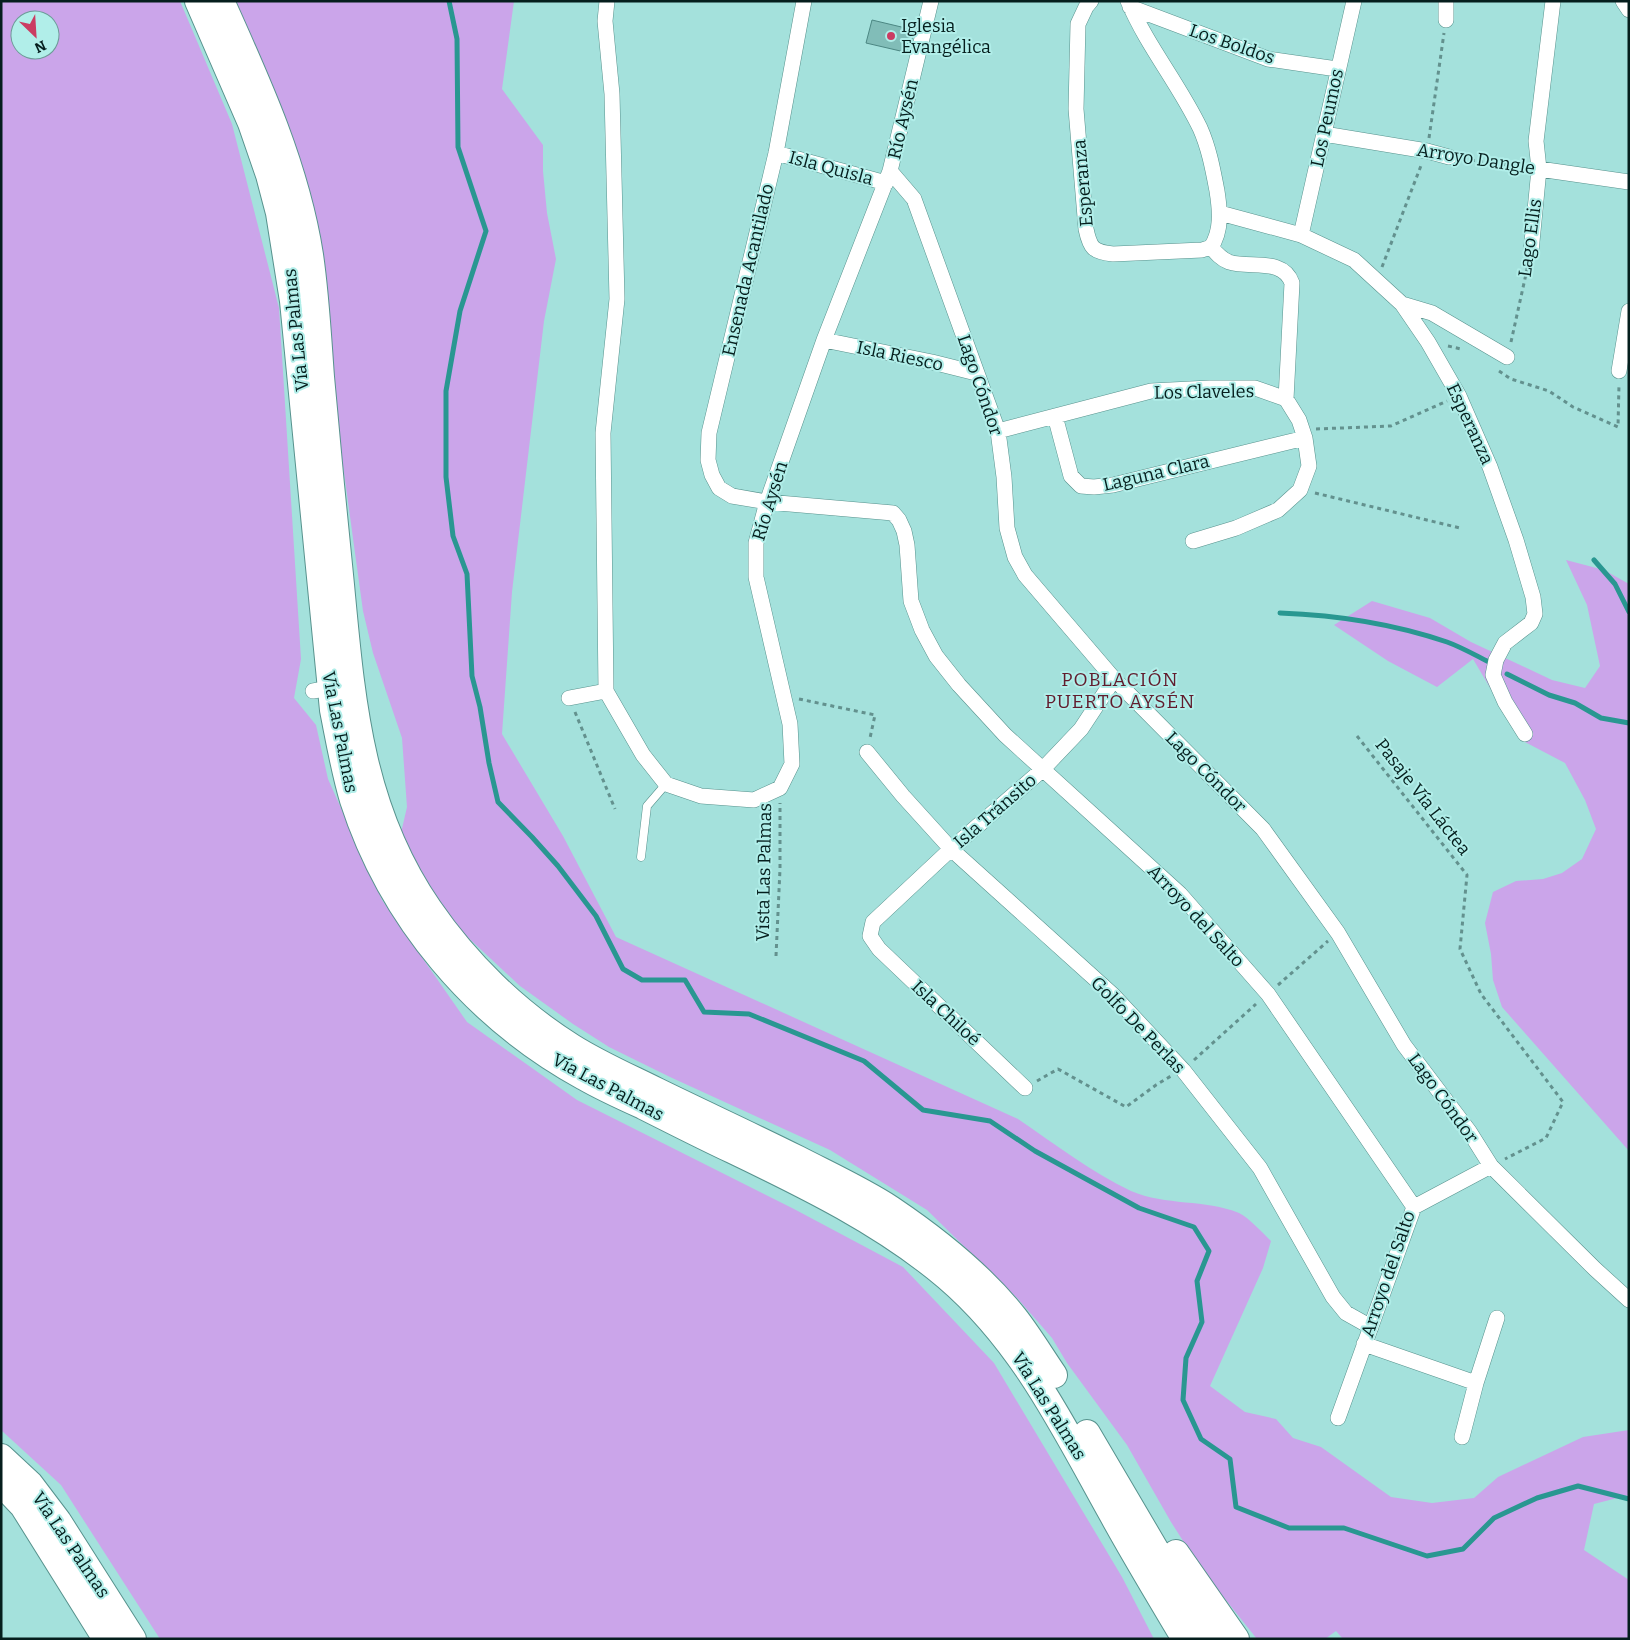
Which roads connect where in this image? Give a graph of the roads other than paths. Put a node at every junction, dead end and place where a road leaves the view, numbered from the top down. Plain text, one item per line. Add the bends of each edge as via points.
1 (198, 1) edge
2 (221, 1) edge
3 (607, 1) edge
4 (804, 1) edge
5 (931, 1) edge
6 (1091, 1) edge
7 (1354, 1) edge
8 (1446, 1) edge
9 (1553, 1) edge
10 (1623, 1) edge
11 (1129, 4) edge
12 (1629, 10) edge
13 (1446, 20) dead end
14 (1337, 69) junction
15 (1324, 134) junction
16 (776, 153) junction
17 (1449, 157) road end
18 (1539, 169) junction
19 (888, 177) junction
20 (1629, 182) edge
21 (1220, 213) junction
22 (1301, 235) junction
23 (1211, 247) junction
24 (1531, 252) road end
25 (1402, 304) junction
26 (1629, 310) edge
27 (824, 340) junction
28 (1507, 357) road end
29 (1619, 370) road end
30 (976, 373) junction
31 (1286, 399) junction
32 (1055, 416) junction
33 (998, 431) junction
34 (1304, 434) junction
35 (767, 502) junction
36 (1193, 541) dead end
37 (1114, 679) junction
38 (606, 691) junction
39 (569, 698) road end
40 (1524, 734) dead end
41 (867, 752) road end
42 (1042, 770) junction
43 (666, 784) junction
44 (951, 849) junction
45 (641, 857) dead end
46 (870, 936) joint
47 (1025, 1088) road end
48 (1491, 1166) junction
49 (1414, 1207) junction
50 (1629, 1300) edge
51 (1497, 1318) dead end
52 (1371, 1327) junction
53 (1364, 1344) junction
54 (1476, 1383) junction
55 (1338, 1418) dead end
56 (1086, 1431) junction
57 (1462, 1437) dead end
58 (1, 1458) edge
59 (1, 1483) edge
60 (106, 1639) edge
61 (133, 1639) edge
62 (1185, 1639) edge
63 (1208, 1639) edge
64 (1236, 1639) edge

1 - 62 highway, Vía Las Palmas via 251,123 270,174 279,213 294,301 321,690 365,833 398,899 450,970 493,1014 538,1049 585,1078 793,1179 862,1217 900,1241 950,1280 999,1330 1039,1384
2 - 56 highway, Vía Las Palmas via 280,143 304,221 358,730 382,822 410,879 467,957 544,1028 602,1063 888,1207 953,1256 1012,1314 1031,1339
3 - 38 street via 605,21 612,94 617,299 604,433
4 - 16 street, Ensenada Acantilado
5 - 19 street, Río Aysén
6 - 23 street, Esperanza via 1078,24 1076,109 1089,242 1095,250 1113,254
7 - 14 street, Los Peumos
8 - 13 street
9 - 18 street, Lago Ellis via 1536,141
10 - 12 street
11 - 14 street, Los Boldos via 1268,59
11 - 21 street via 1201,130 1213,170
14 - 15 street, Los Peumos
15 - 17 street, Arroyo Dangle
15 - 22 street, Los Peumos
16 - 19 street, Isla Quisla
16 - 35 street, Ensenada Acantilado via 710,434 708,460 719,488 732,496
18 - 20 street, Arroyo Dangle
18 - 24 street, Lago Ellis
19 - 27 street, Río Aysén
19 - 30 street, Lago Cóndor via 914,199
21 - 22 street, Esperanza
21 - 23 street
22 - 25 street, Esperanza via 1354,260
23 - 31 street via 1229,262 1279,268 1289,274 1292,283
25 - 28 street via 1432,313
25 - 40 street, Esperanza via 1459,396 1490,467 1533,597 1536,614 1531,623 1506,643 1496,660 1493,675
26 - 29 street
27 - 30 street, Isla Riesco
27 - 35 street, Río Aysén
30 - 33 street, Lago Cóndor
31 - 32 street, Los Claveles via 1255,388 1151,392
31 - 34 street via 1300,420
32 - 33 street, Los Claveles
32 - 34 street, Laguna Clara via 1071,476 1081,486 1094,488
33 - 37 street, Lago Cóndor via 1007,528 1015,557 1025,575
34 - 36 street via 1309,466 1300,490 1278,510 1236,528
35 - 42 street, Arroyo del Salto via 893,513 904,531 907,545 911,602 936,656 985,713
35 - 43 street, Río Aysén via 756,544 756,577 790,724 792,764 780,788 754,800 701,796
37 - 42 street, Isla Tránsito via 1081,728
37 - 48 street, Lago Cóndor via 1263,829 1338,933 1404,1044
38 - 39 street
38 - 43 street via 643,755
41 - 44 street, Golfo De Perlas
42 - 44 street, Isla Tránsito
42 - 49 street, Arroyo del Salto via 1180,894 1268,994
43 - 45 lane via 647,806
44 - 46 street, Isla Tránsito via 873,922
44 - 52 street, Golfo De Perlas via 1113,995 1182,1070 1260,1168 1333,1297 1346,1313
46 - 47 street, Isla Chiloé via 879,949
48 - 49 street
48 - 50 street, Lago Cóndor
49 - 52 street, Arroyo del Salto
51 - 54 street
52 - 53 street, Arroyo del Salto
53 - 54 street
53 - 55 street, Arroyo del Salto
54 - 57 street
56 - 63 highway, Vía Las Palmas
56 - 64 highway via 1139,1500
58 - 61 highway, Vía Las Palmas via 30,1484 58,1521
59 - 60 highway, Vía Las Palmas via 23,1506

